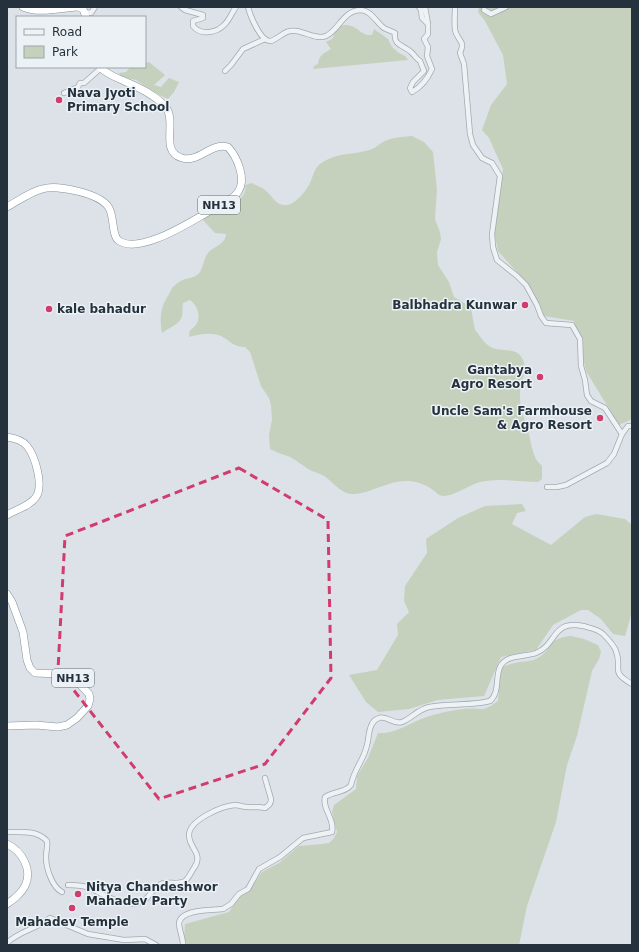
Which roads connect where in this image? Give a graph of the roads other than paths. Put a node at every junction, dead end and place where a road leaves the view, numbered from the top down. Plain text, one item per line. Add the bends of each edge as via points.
1 (23, 7) edge
2 (95, 7) edge
3 (181, 7) edge
4 (236, 7) edge
5 (248, 7) edge
6 (419, 7) edge
7 (425, 7) edge
8 (456, 7) edge
9 (506, 7) edge
10 (82, 10) edge
11 (484, 10) dead end
12 (457, 14) dead end
13 (428, 24) junction
14 (265, 39) junction
15 (99, 68) edge
16 (101, 68) edge
17 (225, 71) dead end
18 (64, 93) dead end
19 (7, 208) edge
20 (632, 426) edge
21 (622, 434) junction
22 (7, 437) edge
23 (548, 487) dead end
24 (7, 515) edge
25 (7, 594) edge
26 (632, 684) edge
27 (7, 726) edge
28 (265, 778) dead end
29 (7, 832) edge
30 (7, 844) edge
31 (68, 885) dead end
32 (62, 892) dead end
33 (7, 904) edge
34 (114, 940) junction
35 (7, 943) edge
36 (119, 945) edge
37 (156, 945) edge
38 (183, 945) edge

1 - 10 highway via 32,10
2 - 10 street via 91,12
3 - 4 street via 203,15 202,18 193,21 193,26 201,32 208,32 225,24
5 - 14 street via 256,27
6 - 13 street via 422,18
7 - 13 street
8 - 12 street
8 - 21 street via 455,30 462,44 460,53 464,64 470,134 473,145 482,158 492,163 500,176 492,234 497,260 526,285 546,323 572,325 580,339 581,366 587,395 591,401 605,408
9 - 11 street via 492,14
13 - 14 street via 428,34 424,39 432,69 428,78 412,92 410,88 413,82 424,71 420,61 398,44 395,33 384,28 367,12 355,11 346,16 325,37 293,30 272,40
14 - 17 street via 243,49
15 - 18 street via 84,83
16 - 19 highway, NH13 via 164,104 170,115 171,149 180,158 193,158 216,147 228,147 236,158 240,171 241,183 238,193 169,234 135,244 118,239 109,208 96,197 47,188 36,191
20 - 21 street via 628,426
21 - 23 street via 614,454 607,463 566,485
22 - 24 highway via 27,446 36,467 39,486 38,494 31,502
25 - 27 highway, NH13 via 22,632 30,668 35,673 60,674 74,678 89,694 90,699 88,706 67,725
26 - 38 street via 618,673 614,646 601,633 588,627 562,627 541,650 506,660 500,666 495,696 490,701 428,707 397,723 384,718 378,719 372,724 365,754 357,766 351,785 345,791 325,797 324,801 333,825 332,832 303,838 280,857 259,869 248,889 239,894 227,907 192,912 184,916 179,923
28 - 31 street via 271,799 266,808 235,805 226,807 199,819 192,827 189,838 198,855 197,864 186,880 163,883 137,904 118,901 88,888
29 - 32 street via 35,833 47,841 50,875 57,889
30 - 33 highway via 23,857 28,877 16,898
34 - 35 street via 88,934 50,918
34 - 36 street
34 - 37 street via 145,939

